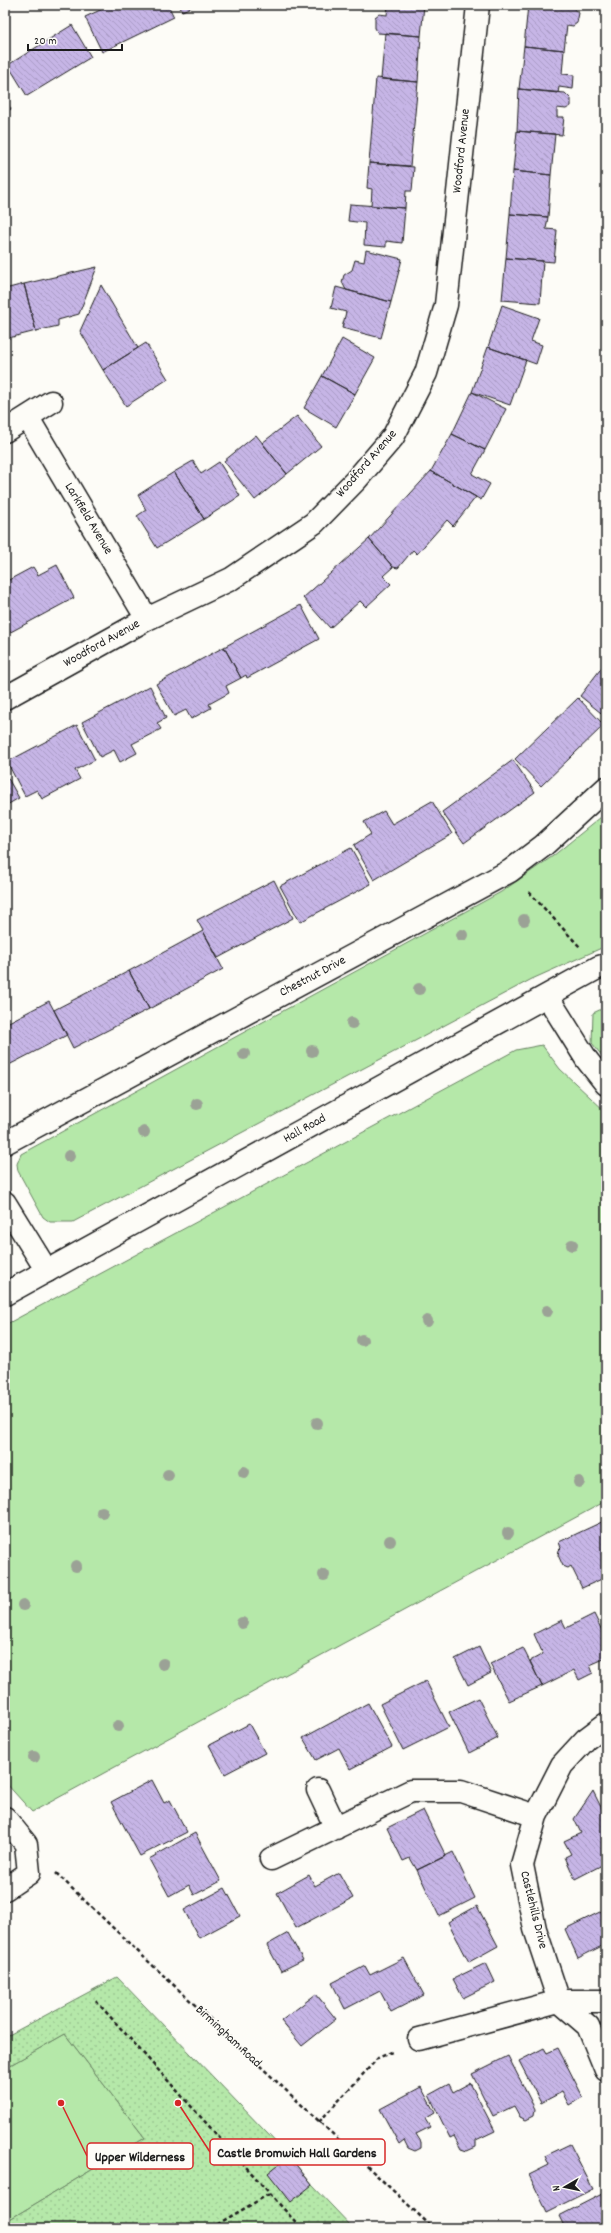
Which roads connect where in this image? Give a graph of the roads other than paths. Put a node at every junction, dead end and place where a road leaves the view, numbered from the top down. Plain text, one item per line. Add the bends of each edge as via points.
1 (478, 5) edge
2 (51, 402) dead end
3 (28, 418) junction
4 (5, 431) edge
5 (147, 619) junction
6 (5, 698) edge
7 (606, 788) edge
8 (603, 966) edge
9 (547, 996) junction
10 (606, 1084) edge
11 (5, 1143) edge
12 (5, 1203) edge
13 (47, 1271) junction
14 (5, 1294) edge
15 (606, 1724) edge
16 (318, 1790) dead end
17 (536, 1816) junction
18 (5, 1818) edge
19 (336, 1828) junction
20 (271, 1859) dead end
21 (5, 1889) edge
22 (606, 2001) edge
23 (559, 2002) junction
24 (419, 2039) road end
25 (606, 2070) edge

1 - 5 street, Woodford Avenue via 446,305 426,373 393,437 314,523 231,579
2 - 3 street
3 - 4 street
3 - 5 street, Larkfield Avenue
5 - 6 street, Woodford Avenue
7 - 11 street, Chestnut Drive via 543,846 510,871
8 - 9 street, Hall Road
9 - 10 street via 587,1060
9 - 13 street, Hall Road
12 - 13 street
13 - 14 street, Hall Road
15 - 17 street, Castlehills Drive via 586,1739 562,1765
16 - 19 street
17 - 19 street via 460,1791 411,1791
17 - 23 street, Castlehills Drive via 522,1866 534,1929
18 - 21 street via 26,1844 29,1873
19 - 20 street
22 - 23 street
23 - 24 street
23 - 25 street via 588,2026

